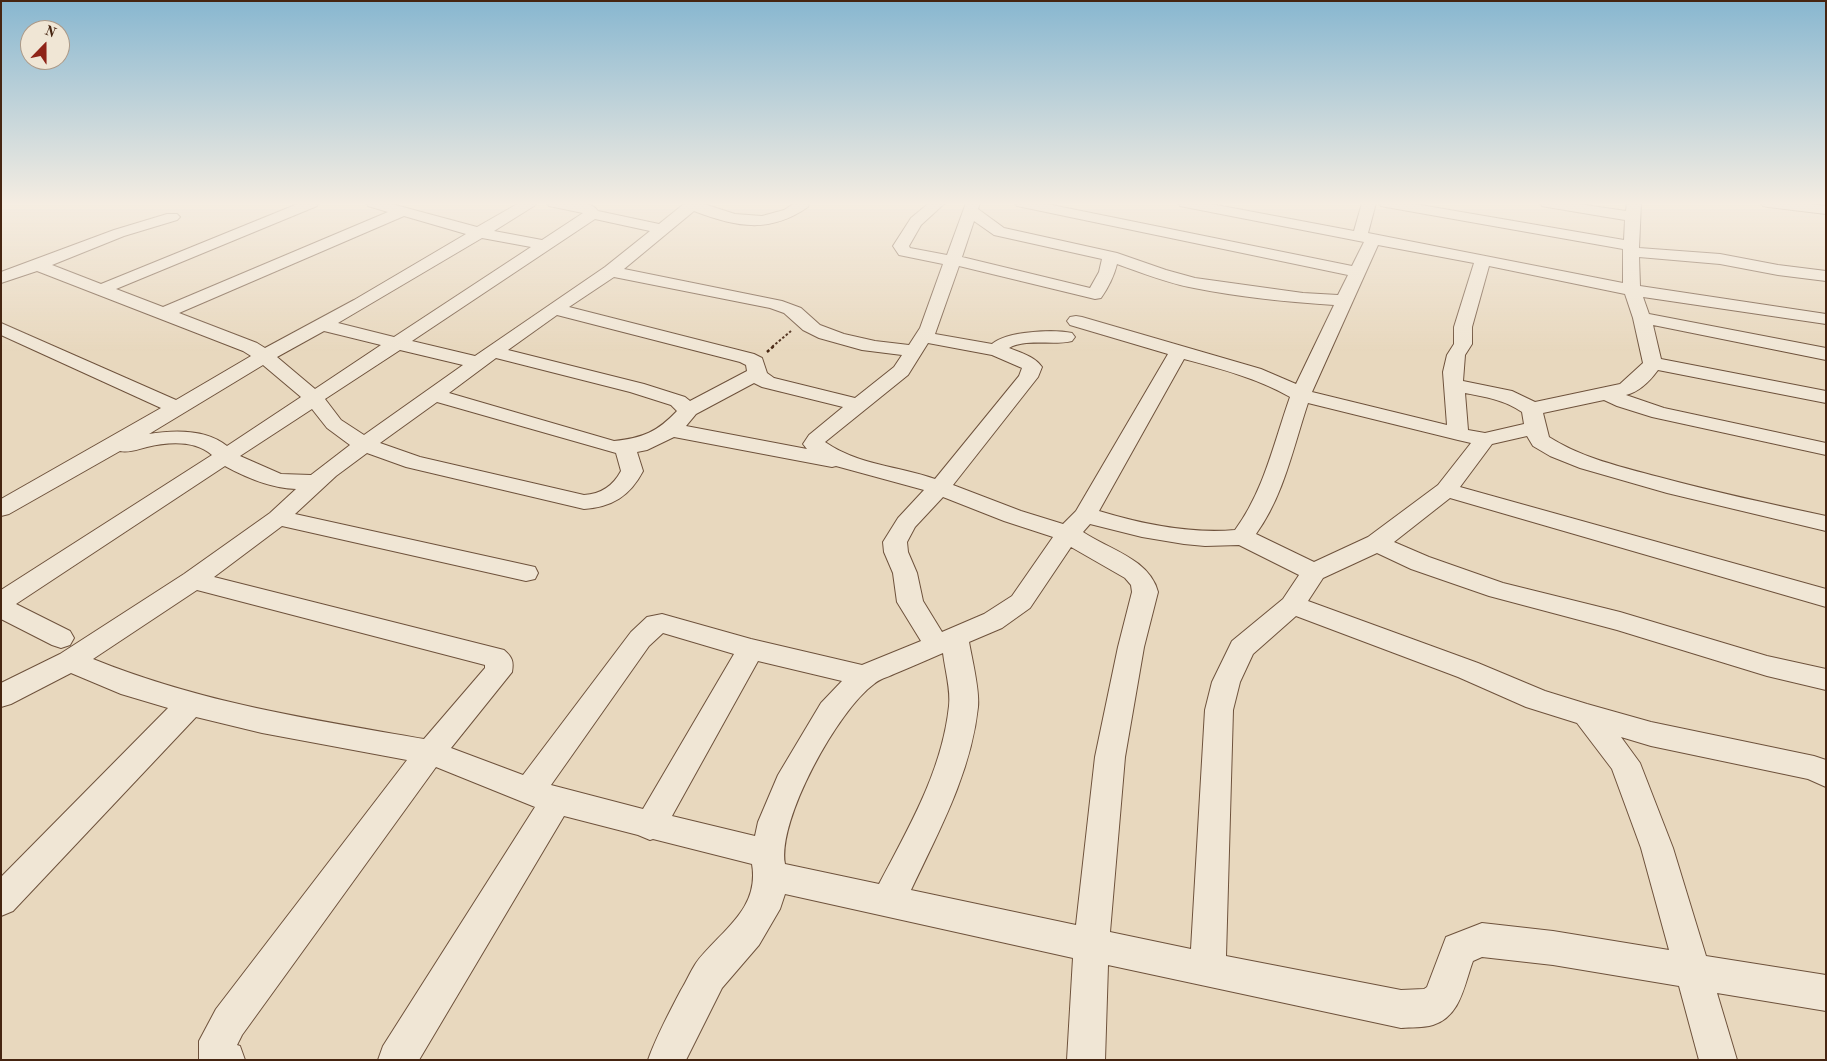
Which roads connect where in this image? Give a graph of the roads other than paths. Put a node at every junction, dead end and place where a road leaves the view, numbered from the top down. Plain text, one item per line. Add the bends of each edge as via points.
1 (69, 253) edge
2 (191, 253) edge
3 (305, 253) edge
4 (447, 253) edge
5 (532, 253) edge
6 (634, 253) edge
7 (908, 253) edge
8 (957, 253) edge
9 (1095, 253) edge
10 (1263, 253) edge
11 (1363, 253) edge
12 (1444, 253) edge
13 (1631, 253) edge
14 (1662, 253) edge
15 (1111, 256) junction
16 (954, 260) junction
17 (1483, 260) junction
18 (37, 265) junction
19 (611, 271) junction
20 (1358, 272) junction
21 (1826, 276) edge
22 (1, 278) edge
23 (100, 290) junction
24 (1632, 290) junction
25 (1095, 294) junction
26 (1345, 302) junction
27 (555, 309) junction
28 (165, 313) junction
29 (1642, 318) junction
30 (1826, 319) edge
31 (322, 325) junction
32 (1, 328) edge
33 (1071, 329) junction
34 (394, 344) junction
35 (918, 344) junction
36 (996, 350) junction
37 (1179, 351) junction
38 (1826, 354) edge
39 (264, 356) junction
40 (486, 358) junction
41 (1653, 363) junction
42 (1032, 367) junction
43 (756, 368) junction
44 (1454, 386) junction
45 (1608, 394) junction
46 (434, 395) junction
47 (1301, 395) junction
48 (1826, 397) edge
49 (314, 398) junction
50 (858, 405) junction
51 (177, 408) junction
52 (689, 410) junction
53 (1533, 418) junction
54 (671, 430) junction
55 (1458, 434) junction
56 (1485, 439) junction
57 (364, 444) junction
58 (625, 448) junction
59 (1826, 449) edge
60 (98, 455) junction
61 (226, 456) junction
62 (851, 464) junction
63 (316, 482) junction
64 (939, 488) junction
65 (1446, 490) junction
66 (1, 509) edge
67 (278, 518) junction
68 (1076, 524) junction
69 (1826, 524) edge
70 (1242, 536) junction
71 (1378, 543) junction
72 (1314, 572) junction
73 (526, 574) dead end
74 (192, 580) junction
75 (1826, 598) edge
76 (1, 602) edge
77 (1292, 605) junction
78 (1, 608) edge
79 (946, 641) junction
80 (65, 649) junction
81 (751, 649) junction
82 (864, 676) junction
83 (1826, 680) edge
84 (1, 696) edge
85 (190, 704) junction
86 (1588, 715) junction
87 (430, 752) junction
88 (1825, 768) edge
89 (543, 796) junction
90 (650, 826) junction
91 (769, 864) junction
92 (1, 900) edge
93 (888, 901) junction
94 (1091, 945) junction
95 (1208, 970) junction
96 (1692, 970) junction
97 (1826, 993) edge
98 (226, 1060) edge
99 (396, 1060) edge
100 (667, 1060) edge
101 (1086, 1060) edge
102 (1718, 1060) edge

1 - 18 street
2 - 23 street
3 - 28 street
4 - 31 street
5 - 34 street
6 - 19 street
7 - 16 street
8 - 16 street
9 - 15 street
10 - 20 street
11 - 20 street
12 - 17 street
13 - 24 street
14 - 21 street
15 - 25 street via 1107,272
15 - 26 street via 1194,283
16 - 25 street
16 - 35 street via 929,328
17 - 24 street
17 - 44 street via 1463,327 1463,344 1456,355
18 - 22 street
18 - 23 street
19 - 27 street
19 - 35 street via 769,303 797,313 816,330 872,348
20 - 26 street
23 - 28 street
24 - 29 street
24 - 30 street
25 - 33 street
26 - 47 street
27 - 40 street
27 - 43 street via 735,354
28 - 39 street via 250,347
29 - 38 street
29 - 41 street
31 - 34 street
31 - 39 street
32 - 51 street
33 - 36 street via 1005,342
33 - 37 street
33 - 42 street
34 - 40 street
34 - 49 street
35 - 36 street
35 - 50 street via 901,371
36 - 42 street
37 - 47 street via 1254,372
37 - 68 street
39 - 49 street
39 - 51 street
40 - 46 street
40 - 52 street via 637,388 678,401
41 - 45 street via 1627,389
41 - 48 street
42 - 64 street via 1028,377
43 - 50 street via 761,380 769,383
43 - 52 street
44 - 53 street via 1523,402
44 - 55 street
45 - 53 street
45 - 59 street via 1659,413
46 - 57 street
46 - 58 street via 602,445
47 - 55 street
47 - 70 street via 1269,492
49 - 57 street via 334,424
49 - 61 street
50 - 62 street via 814,444 824,453
51 - 60 street
52 - 54 street
53 - 56 street
53 - 69 street via 1542,442 1552,450 1582,462
54 - 58 street
54 - 62 street
55 - 56 street
56 - 65 street
57 - 58 street via 414,462 584,502 611,497 627,482 632,471
57 - 63 street
60 - 61 street via 141,441 169,437 198,440 214,446
60 - 66 street
61 - 63 street via 279,480
61 - 76 street
62 - 64 street
63 - 67 street
64 - 68 street via 1022,520
64 - 79 street via 906,523 895,542 910,602
65 - 71 street
65 - 75 street
67 - 73 street
67 - 74 street
68 - 70 street via 1116,525 1164,534
68 - 79 street via 1021,602 993,621
68 - 94 street via 1088,547 1134,572 1143,583 1145,592 1110,757
70 - 72 street
71 - 72 street
71 - 83 street via 1420,563 1498,590
72 - 77 street
74 - 80 street
74 - 87 street via 494,657 500,662 498,672
77 - 86 street
77 - 95 street via 1242,648 1226,682 1219,710
78 - 80 street
79 - 82 street
79 - 93 street via 964,705 952,762 935,808
80 - 84 street
80 - 85 street via 131,686
81 - 82 street
81 - 89 street via 656,624 640,639
81 - 90 street
82 - 91 street via 831,710 789,784 774,822
85 - 87 street via 262,722
85 - 92 street
86 - 88 street via 1651,734
86 - 96 street via 1626,763 1657,848
87 - 89 street
87 - 98 street via 230,1022 218,1041 217,1057
89 - 90 street
89 - 99 street
90 - 91 street
91 - 93 street
91 - 100 street via 768,898 747,933 709,976
93 - 94 street
94 - 95 street
94 - 101 street
95 - 96 street via 1401,1009 1431,1008 1441,998 1459,948 1482,940
96 - 97 street
96 - 102 street

